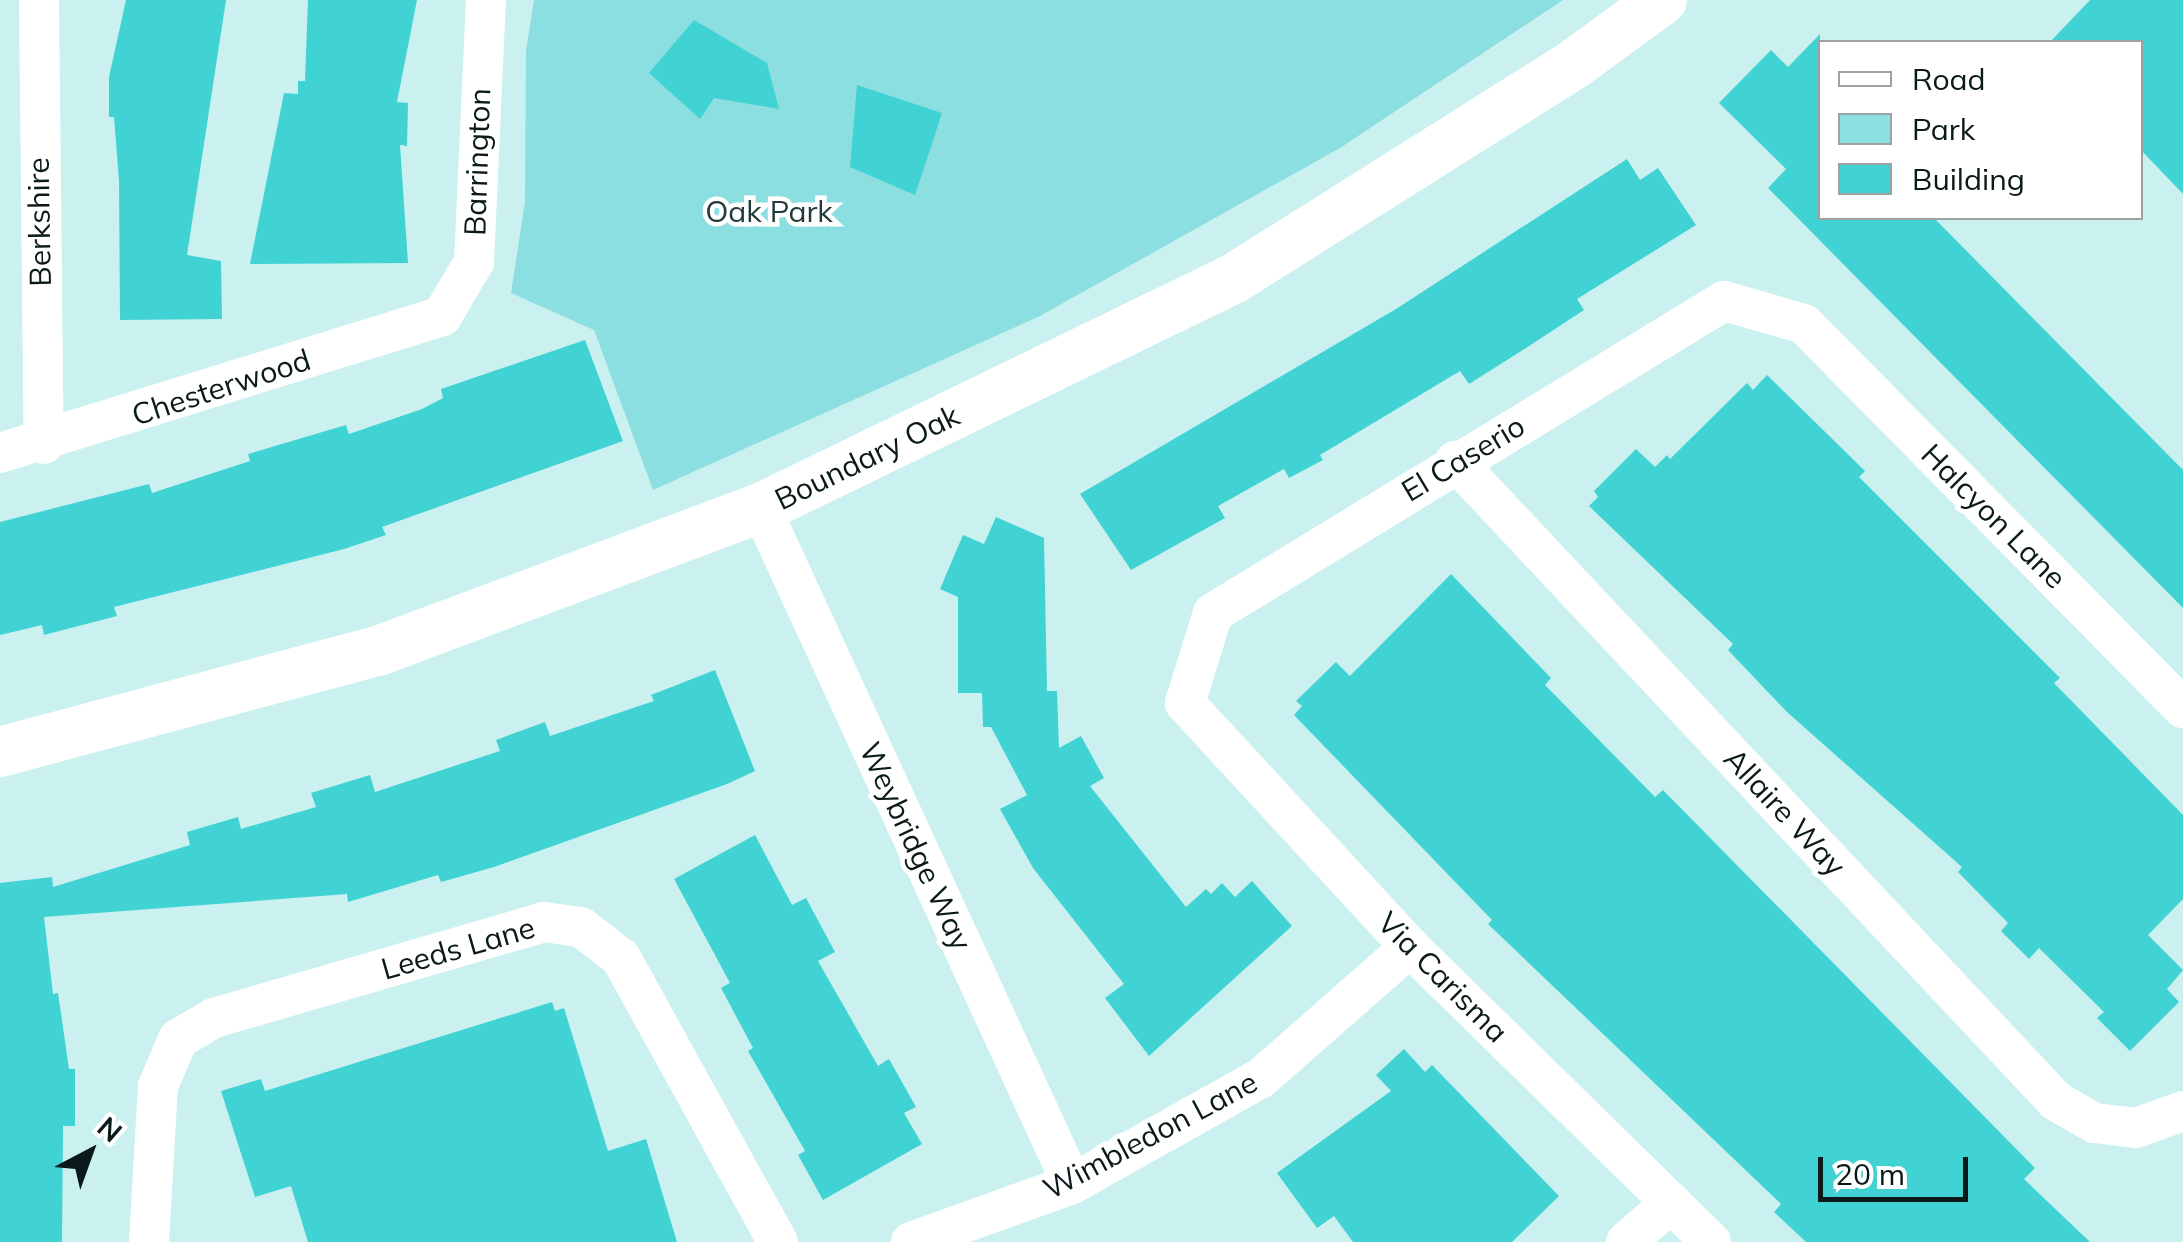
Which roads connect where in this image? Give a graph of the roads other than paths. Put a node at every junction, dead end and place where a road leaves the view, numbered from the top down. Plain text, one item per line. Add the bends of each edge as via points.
1 (39, 0) edge
2 (486, 0) edge
3 (1662, 0) edge
4 (442, 316) joint
5 (1804, 324) joint
6 (44, 444) junction
7 (0, 453) edge
8 (1455, 462) junction
9 (761, 508) junction
10 (1185, 703) joint
11 (2183, 708) edge
12 (0, 752) edge
13 (1410, 947) junction
14 (2183, 1111) edge
15 (1072, 1184) junction
16 (1671, 1202) junction
17 (149, 1242) edge
18 (778, 1242) edge
19 (911, 1242) edge
20 (1626, 1242) edge
21 (1711, 1242) edge

1 - 6 street, Berkshire
2 - 4 street, Barrington via 474,262
3 - 9 street, Boundary Oak via 1577,62 1233,279
4 - 6 street, Chesterwood
5 - 8 street, El Caserio via 1724,301
5 - 11 street, Halcyon Lane
6 - 7 street, Chesterwood
8 - 10 street, El Caserio via 1213,613
8 - 14 street, Allaire Way via 2056,1101 2094,1122 2136,1128
9 - 12 street, Boundary Oak via 378,651
9 - 15 street, Weybridge Way
10 - 13 street, Via Carisma
13 - 15 street, Wimbledon Lane via 1261,1078
13 - 16 street, Via Carisma
15 - 19 street, Wimbledon Lane
16 - 20 street
16 - 21 street, Via Carisma
17 - 18 street, Leeds Lane via 158,1086 178,1039 214,1018 544,922 582,927 621,958

